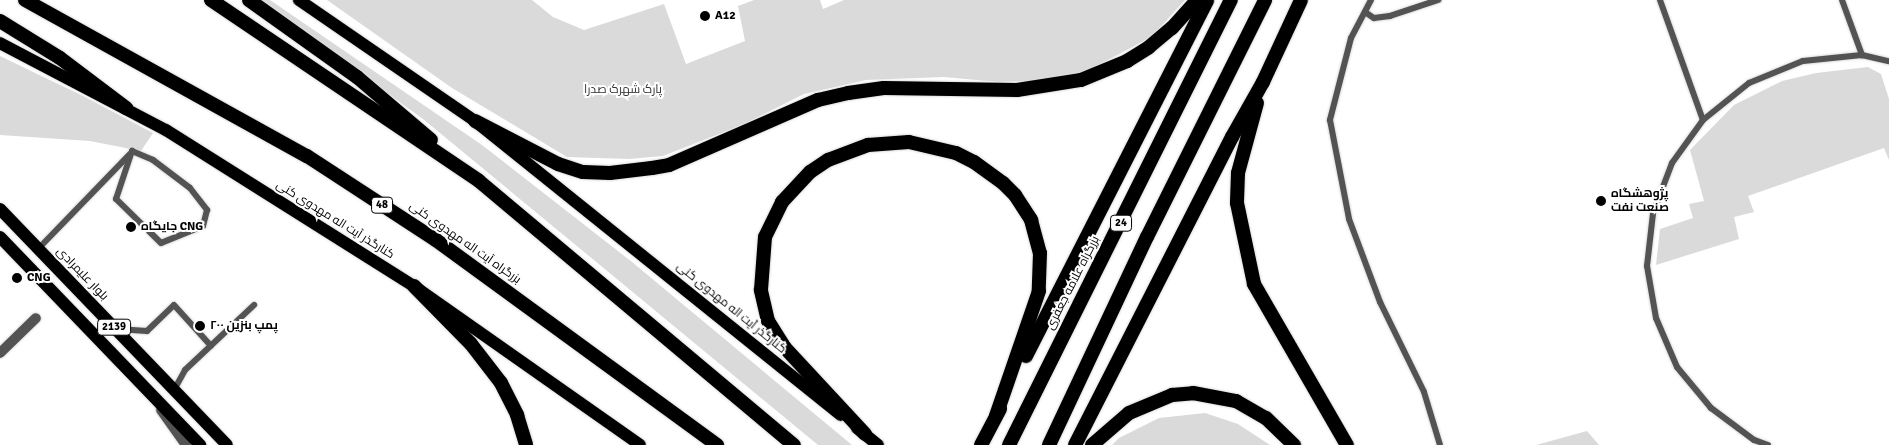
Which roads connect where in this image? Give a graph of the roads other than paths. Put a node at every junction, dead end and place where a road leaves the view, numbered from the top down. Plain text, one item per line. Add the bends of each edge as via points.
1 (25, 0) edge
2 (211, 0) edge
3 (249, 0) edge
4 (299, 0) edge
5 (1197, 0) edge
6 (1207, 0) edge
7 (1231, 0) edge
8 (1265, 0) edge
9 (1301, 0) edge
10 (1372, 0) edge
11 (1438, 0) edge
12 (1660, 0) edge
13 (1842, 0) edge
14 (1365, 12) junction
15 (0, 22) edge
16 (0, 43) edge
17 (0, 50) edge
18 (1862, 55) junction
19 (30, 60) junction
20 (1889, 61) edge
21 (1263, 82) junction
22 (126, 108) junction
23 (1703, 120) junction
24 (475, 121) junction
25 (132, 151) junction
26 (479, 181) junction
27 (0, 208) edge
28 (0, 237) edge
29 (38, 248) junction
30 (414, 286) junction
31 (254, 305) dead end
32 (36, 318) dead end
33 (116, 329) junction
34 (211, 346) junction
35 (0, 354) edge
36 (174, 390) junction
37 (149, 392) junction
38 (996, 416) junction
39 (865, 434) junction
40 (186, 445) edge
41 (200, 445) edge
42 (227, 445) edge
43 (526, 445) edge
44 (640, 445) edge
45 (717, 445) edge
46 (794, 445) edge
47 (878, 445) edge
48 (981, 445) edge
49 (1009, 445) edge
50 (1049, 445) edge
51 (1075, 445) edge
52 (1092, 445) edge
53 (1294, 445) edge
54 (1347, 445) edge
55 (1440, 445) edge
56 (1768, 445) edge

1 - 45 highway, بزرگراه آیت اله مهدوی کنی / 48 via 307,156 436,240
2 - 26 highway
3 - 26 highway via 357,77
4 - 24 main road, کنارگذر آیت اله مهدوی کنی
5 - 24 highway via 1172,28 1149,47 1113,69 1081,80 1017,90 884,88 818,100 669,165 652,168 610,173 584,172 558,164
6 - 38 highway
7 - 49 highway, بزرگراه علامه جعفری / 24
8 - 50 highway, 24 via 1147,237
9 - 21 highway
10 - 14 lane
11 - 14 lane via 1390,16 1374,18
12 - 23 lane
13 - 18 lane
14 - 55 lane via 1351,38 1330,120 1349,219 1380,302 1424,392
15 - 22 highway via 60,58
16 - 19 main road, کنارگذر آیت اله مهدوی کنی
17 - 19 main road
18 - 20 lane
18 - 23 lane via 1794,64 1748,83
19 - 22 main road, کنارگذر آیت اله مهدوی کنی
21 - 51 highway
21 - 54 highway via 1238,173 1237,203 1254,284
22 - 30 main road, کنارگذر آیت اله مهدوی کنی
23 - 56 lane via 1672,163 1653,213 1647,266 1656,318 1677,367 1711,408 1754,440
24 - 39 main road, کنارگذر آیت اله مهدوی کنی
25 - 25 lane via 153,160 190,188 207,210 203,226 161,244 116,199
25 - 29 lane
26 - 46 highway
27 - 29 main road, بلوار علیمرادی / 2139
28 - 37 main road, 2139
29 - 33 main road, بلوار علیمرادی / 2139
30 - 43 highway via 471,344 501,383 518,415
30 - 44 main road, کنارگذر آیت اله مهدوی کنی
31 - 34 lane
32 - 35 street
33 - 34 lane via 146,331 174,305
33 - 36 main road, بلوار علیمرادی / 2139
34 - 36 lane via 185,370
36 - 42 main road, بلوار علیمرادی / 2139
37 - 40 street
37 - 41 main road, 2139
38 - 39 highway via 1038,291 1040,253 1031,220 1015,195 974,162 932,145 910,142 875,144 828,160 810,172 782,202 765,237 761,290 768,321 785,348
38 - 48 highway
39 - 47 main road, کنارگذر آیت اله مهدوی کنی
52 - 53 highway via 1129,413 1172,395 1193,393 1236,401 1266,418

